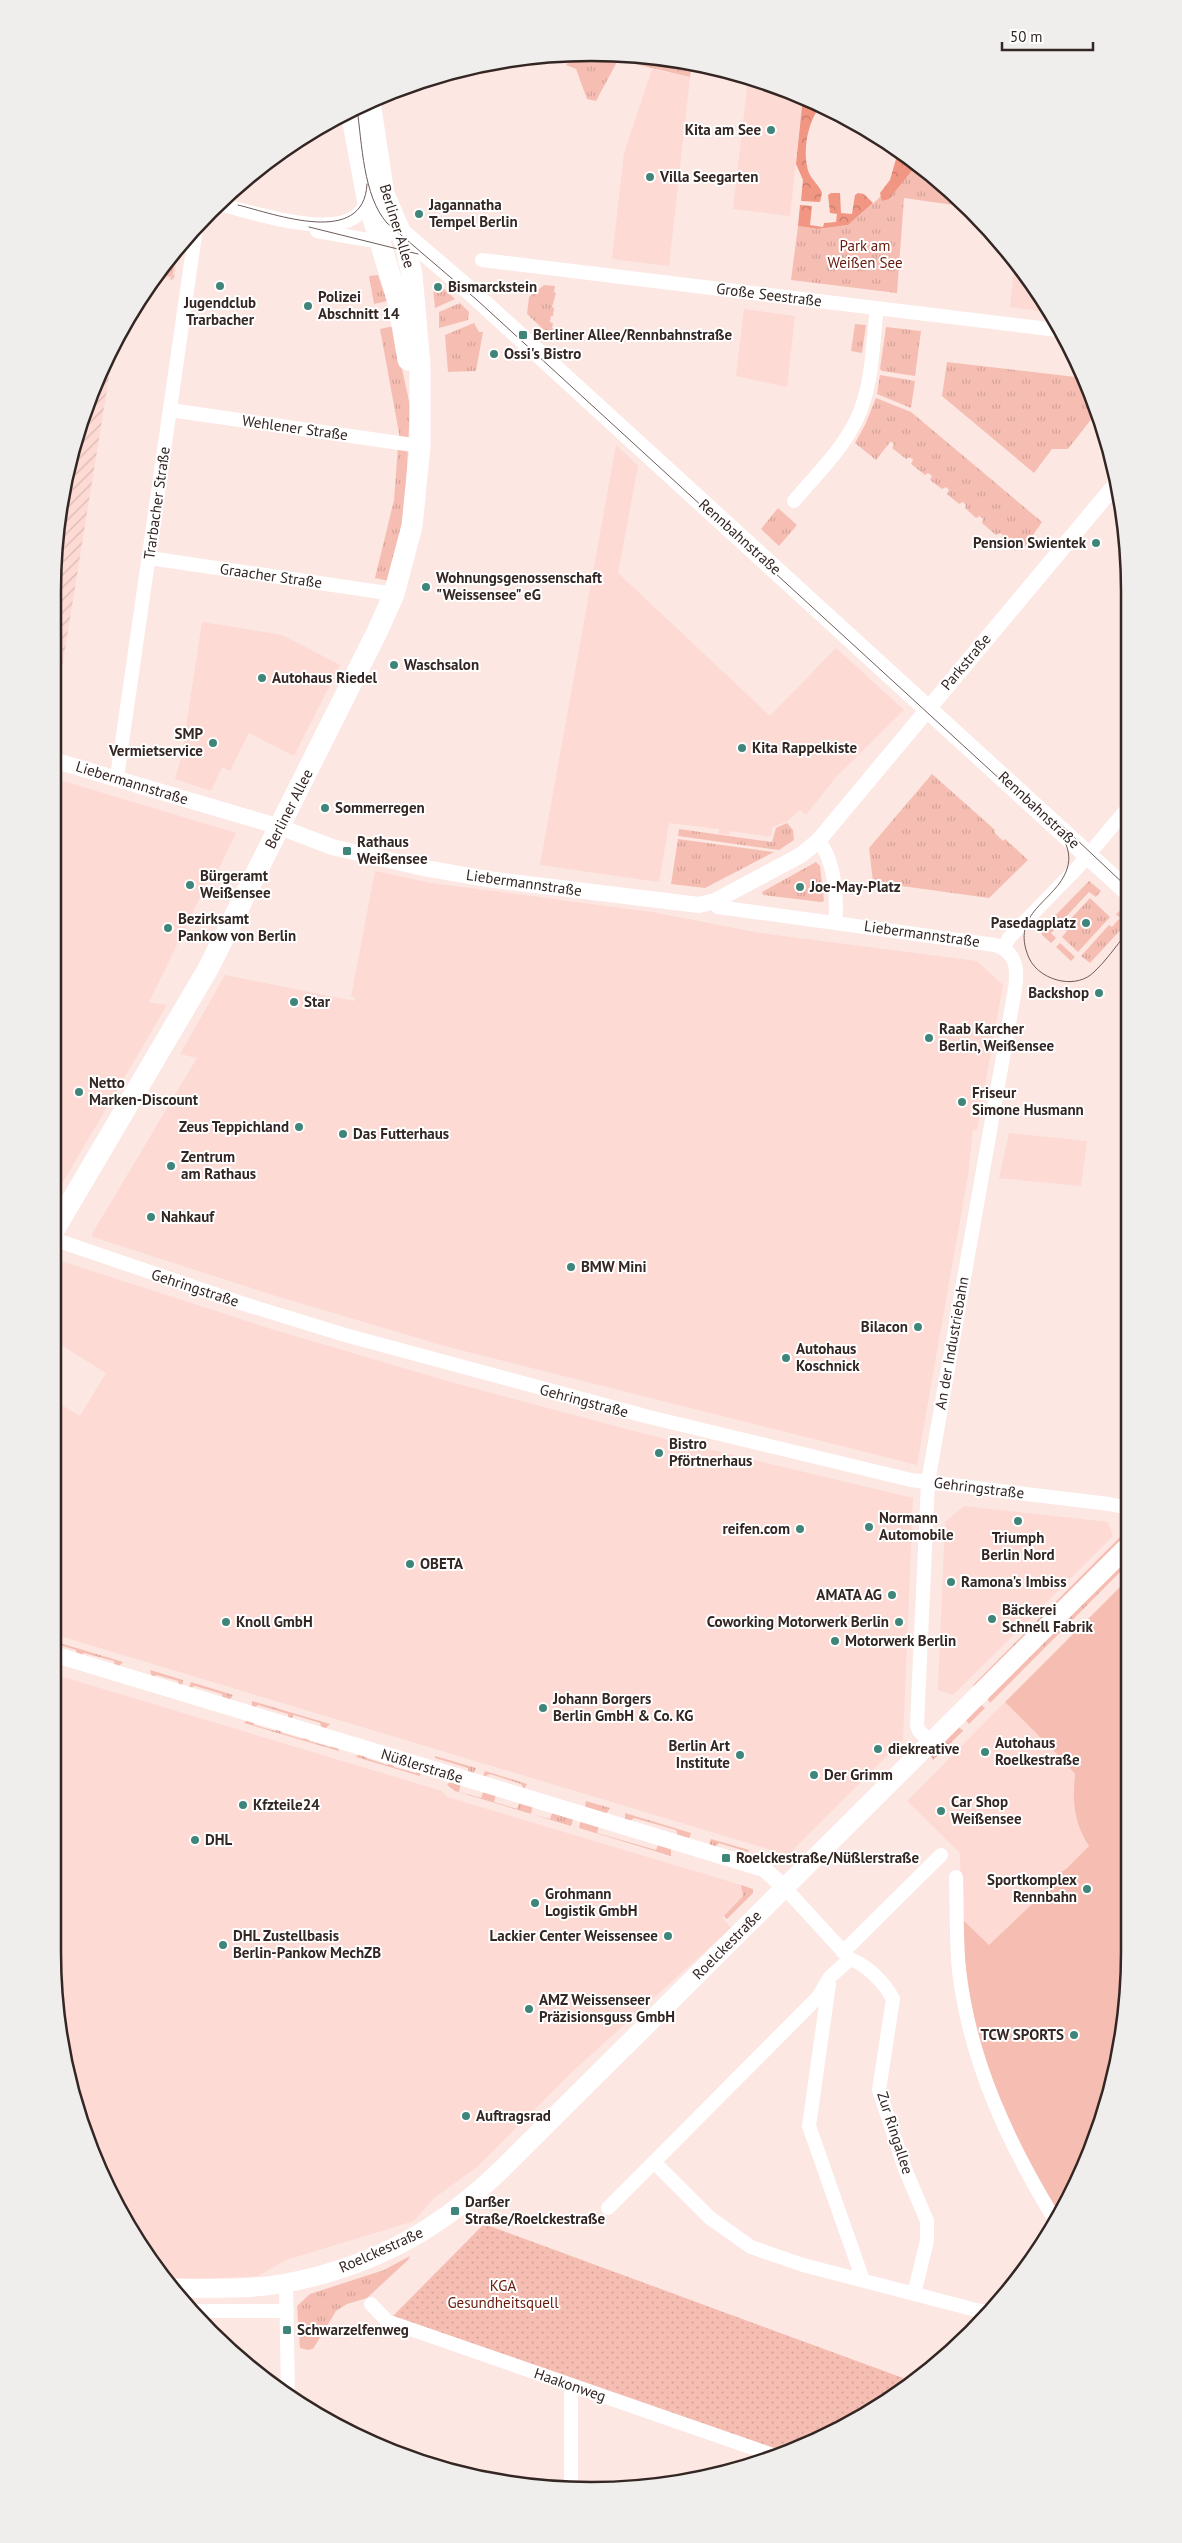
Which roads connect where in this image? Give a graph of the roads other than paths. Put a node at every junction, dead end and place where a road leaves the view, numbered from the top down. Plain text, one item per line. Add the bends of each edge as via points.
1 (371, 110) edge
2 (352, 118) edge
3 (365, 188) junction
4 (227, 206) edge
5 (284, 219) junction
6 (400, 231) junction
7 (378, 238) junction
8 (194, 241) edge
9 (482, 260) dead end
10 (877, 308) junction
11 (1052, 329) edge
12 (170, 410) junction
13 (419, 412) junction
14 (420, 446) junction
15 (1111, 489) edge
16 (794, 501) dead end
17 (149, 558) junction
18 (394, 594) junction
19 (927, 707) junction
20 (61, 762) edge
21 (117, 777) junction
22 (1121, 816) edge
23 (280, 827) junction
24 (818, 841) junction
25 (1088, 855) junction
26 (1121, 885) edge
27 (714, 901) junction
28 (836, 922) junction
29 (1004, 948) junction
30 (61, 1217) edge
31 (61, 1243) edge
32 (928, 1482) junction
33 (1121, 1507) edge
34 (1121, 1553) edge
35 (61, 1657) edge
36 (930, 1741) junction
37 (941, 1855) dead end
38 (956, 1877) dead end
39 (785, 1888) junction
40 (847, 1955) junction
41 (830, 1977) junction
42 (654, 2162) junction
43 (608, 2208) dead end
44 (1051, 2214) edge
45 (864, 2280) junction
46 (286, 2283) junction
47 (182, 2288) edge
48 (914, 2294) junction
49 (371, 2304) dead end
50 (981, 2310) edge
51 (202, 2311) edge
52 (287, 2311) junction
53 (288, 2385) edge
54 (571, 2385) junction
55 (765, 2452) edge
56 (571, 2481) edge

1 - 6 main road, Berliner Allee via 386,200
2 - 3 main road, Berliner Allee
3 - 5 street via 359,213 340,224 314,225
3 - 6 main road, Rennbahnstraße
3 - 7 main road, Berliner Allee
4 - 5 street
5 - 7 street via 310,229 358,240
6 - 7 street
6 - 13 main road, Berliner Allee via 411,268 416,306
6 - 19 main road, Rennbahnstraße
7 - 13 main road, Berliner Allee via 398,302
8 - 12 street, Trarbacher Straße
9 - 10 street, Große Seestraße
10 - 11 street, Große Seestraße
10 - 16 street via 861,410 841,445
12 - 14 street, Wehlener Straße
12 - 17 street, Trarbacher Straße
13 - 14 main road, Berliner Allee
14 - 18 main road, Berliner Allee via 412,526
15 - 19 street, Parkstraße
17 - 18 street, Graacher Straße
17 - 21 street, Trarbacher Straße
18 - 23 main road, Berliner Allee
19 - 24 street, Parkstraße
19 - 25 main road, Rennbahnstraße
20 - 21 street, Liebermannstraße
21 - 23 street, Liebermannstraße
22 - 25 street
23 - 27 street, Liebermannstraße via 332,847 488,879 699,906
23 - 30 main road, Berliner Allee via 186,1009
24 - 27 street, Parkstraße via 800,855
24 - 28 street via 829,857
25 - 26 main road, Rennbahnstraße
25 - 29 street via 1009,938
27 - 28 street, Liebermannstraße via 718,907
28 - 29 street, Liebermannstraße
29 - 32 street, An der Industriebahn via 1016,965 1016,986
31 - 32 street, Gehringstraße via 379,1345 614,1409
32 - 33 street, Gehringstraße
32 - 36 street, An der Industriebahn via 918,1725 919,1731
34 - 36 main road, Roelckestraße
35 - 39 street, Nüßlerstraße via 764,1869
36 - 39 main road, Roelckestraße
37 - 40 street
38 - 44 street via 959,1970 975,2052 988,2090 1024,2170
39 - 40 street, Zur Ringallee
39 - 46 main road, Roelckestraße via 455,2211 406,2242 375,2256
40 - 41 street
40 - 48 street, Zur Ringallee via 862,1963 893,1999 879,2090 905,2169 927,2221 927,2241
41 - 42 street via 818,1997
41 - 45 street via 809,2126
42 - 43 street
42 - 45 street via 710,2218 751,2247 803,2265
45 - 48 street
46 - 47 main road, Roelckestraße
46 - 52 street
48 - 50 street
49 - 54 street, Haakonweg via 387,2321
51 - 52 street
52 - 53 street
54 - 55 street, Haakonweg
54 - 56 street

